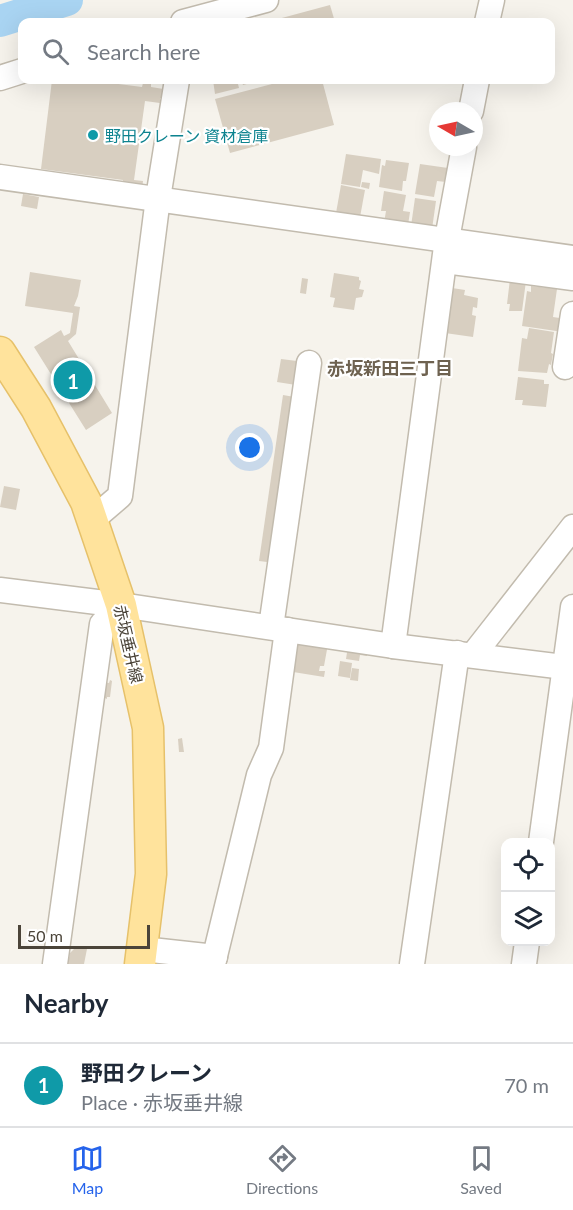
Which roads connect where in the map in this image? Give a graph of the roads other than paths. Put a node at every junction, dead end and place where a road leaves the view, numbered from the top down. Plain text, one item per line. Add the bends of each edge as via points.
1 (266, 0) edge
2 (492, 0) edge
3 (198, 18) edge
4 (489, 18) edge
5 (18, 72) edge
6 (0, 78) edge
7 (176, 84) edge
8 (476, 84) edge
9 (473, 102) edge
10 (462, 156) edge
11 (0, 177) edge
12 (158, 198) junction
13 (446, 250) junction
14 (573, 258) edge
15 (573, 278) edge
16 (573, 314) edge
17 (0, 352) edge
18 (309, 363) dead end
19 (565, 367) dead end
20 (92, 520) junction
21 (573, 526) edge
22 (0, 590) edge
23 (121, 604) junction
24 (573, 607) edge
25 (279, 628) junction
26 (393, 646) junction
27 (465, 654) junction
28 (569, 667) edge
29 (542, 838) edge
30 (526, 946) edge
31 (141, 956) edge
32 (214, 960) edge
33 (55, 964) edge
34 (412, 964) edge
35 (524, 964) edge

1 - 3 street
2 - 4 street
5 - 6 street
7 - 12 street
8 - 9 street
10 - 13 street
11 - 12 street
12 - 13 street
12 - 20 street via 120,496
13 - 14 street
13 - 15 street
13 - 26 street
16 - 19 street
17 - 20 main road, 赤坂垂井線 via 36,408
18 - 25 street
20 - 23 main road, 赤坂垂井線
21 - 27 street
22 - 23 street
23 - 25 street
23 - 31 main road, 赤坂垂井線 via 148,728 152,874
23 - 33 street via 102,624
24 - 28 street
25 - 26 street
25 - 32 street via 271,748 259,774
26 - 27 street
27 - 28 street
27 - 34 street
28 - 29 street
30 - 35 street
31 - 32 street

